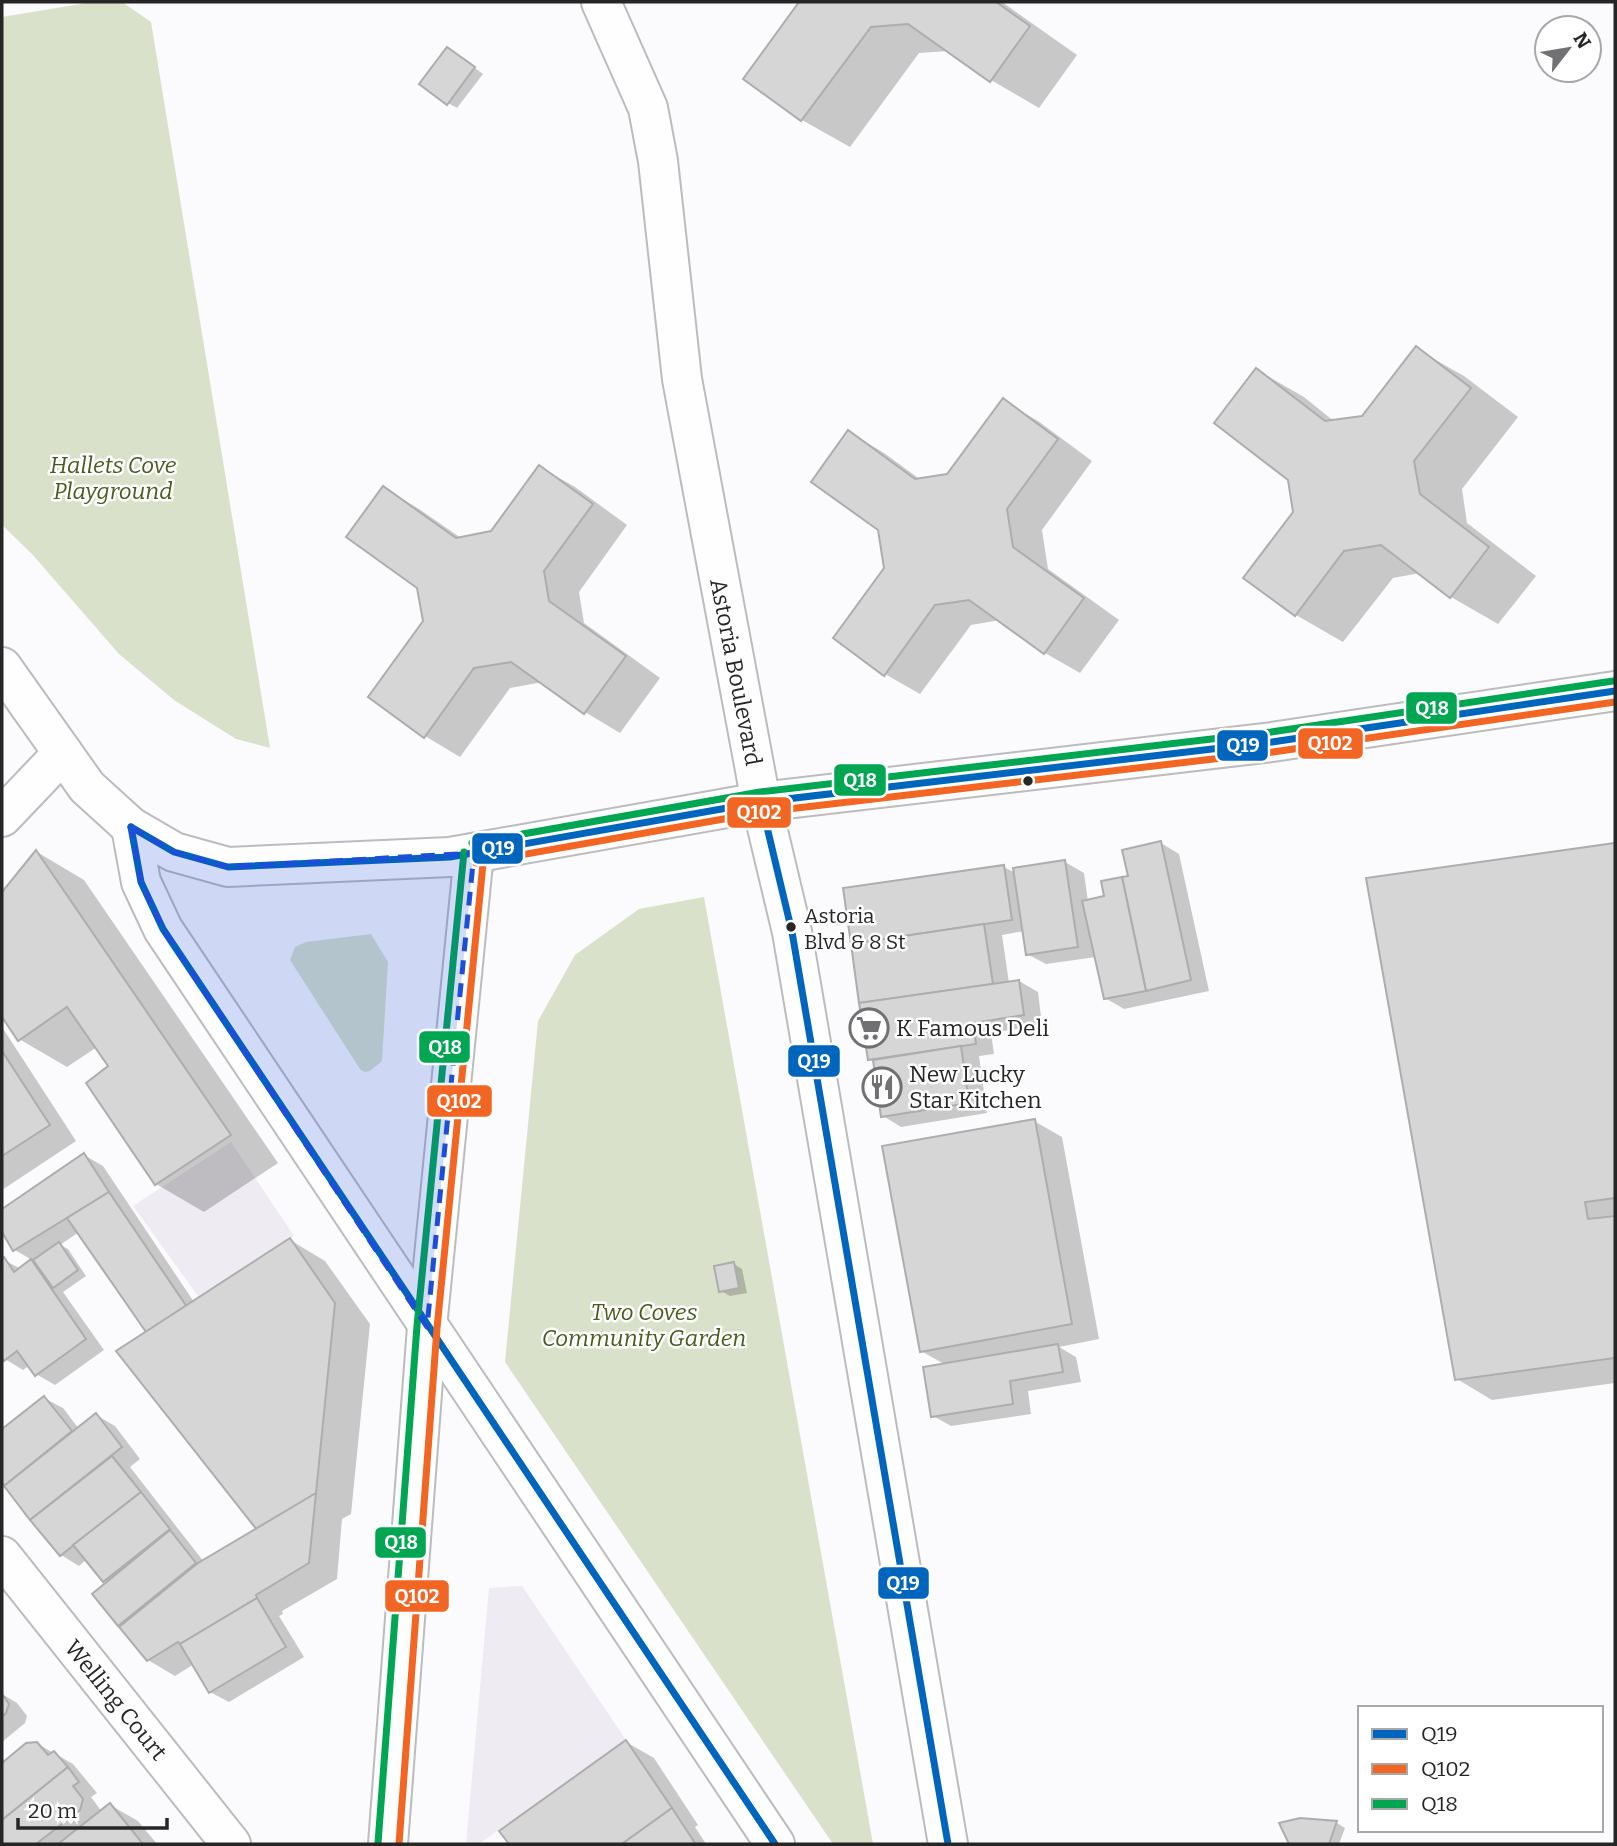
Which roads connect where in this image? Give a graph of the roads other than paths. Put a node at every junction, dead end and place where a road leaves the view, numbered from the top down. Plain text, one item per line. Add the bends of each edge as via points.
1 (601, 2) edge
2 (2, 667) edge
3 (1615, 691) edge
4 (63, 753) junction
5 (761, 802) junction
6 (2, 817) edge
7 (131, 827) junction
8 (474, 853) junction
9 (427, 1327) junction
10 (2, 1556) edge
11 (231, 1844) edge
12 (388, 1844) edge
13 (775, 1844) edge
14 (948, 1844) edge

1 - 5 street, Astoria Boulevard via 648,108 682,379
2 - 4 street
3 - 5 street via 1272,742
4 - 6 street
4 - 7 street via 87,787
5 - 8 street
5 - 14 street, Astoria Boulevard via 792,932
7 - 8 street via 174,852 228,867
7 - 9 street via 141,883 163,929
8 - 9 street
9 - 12 street
9 - 13 street
10 - 11 street, Welling Court

